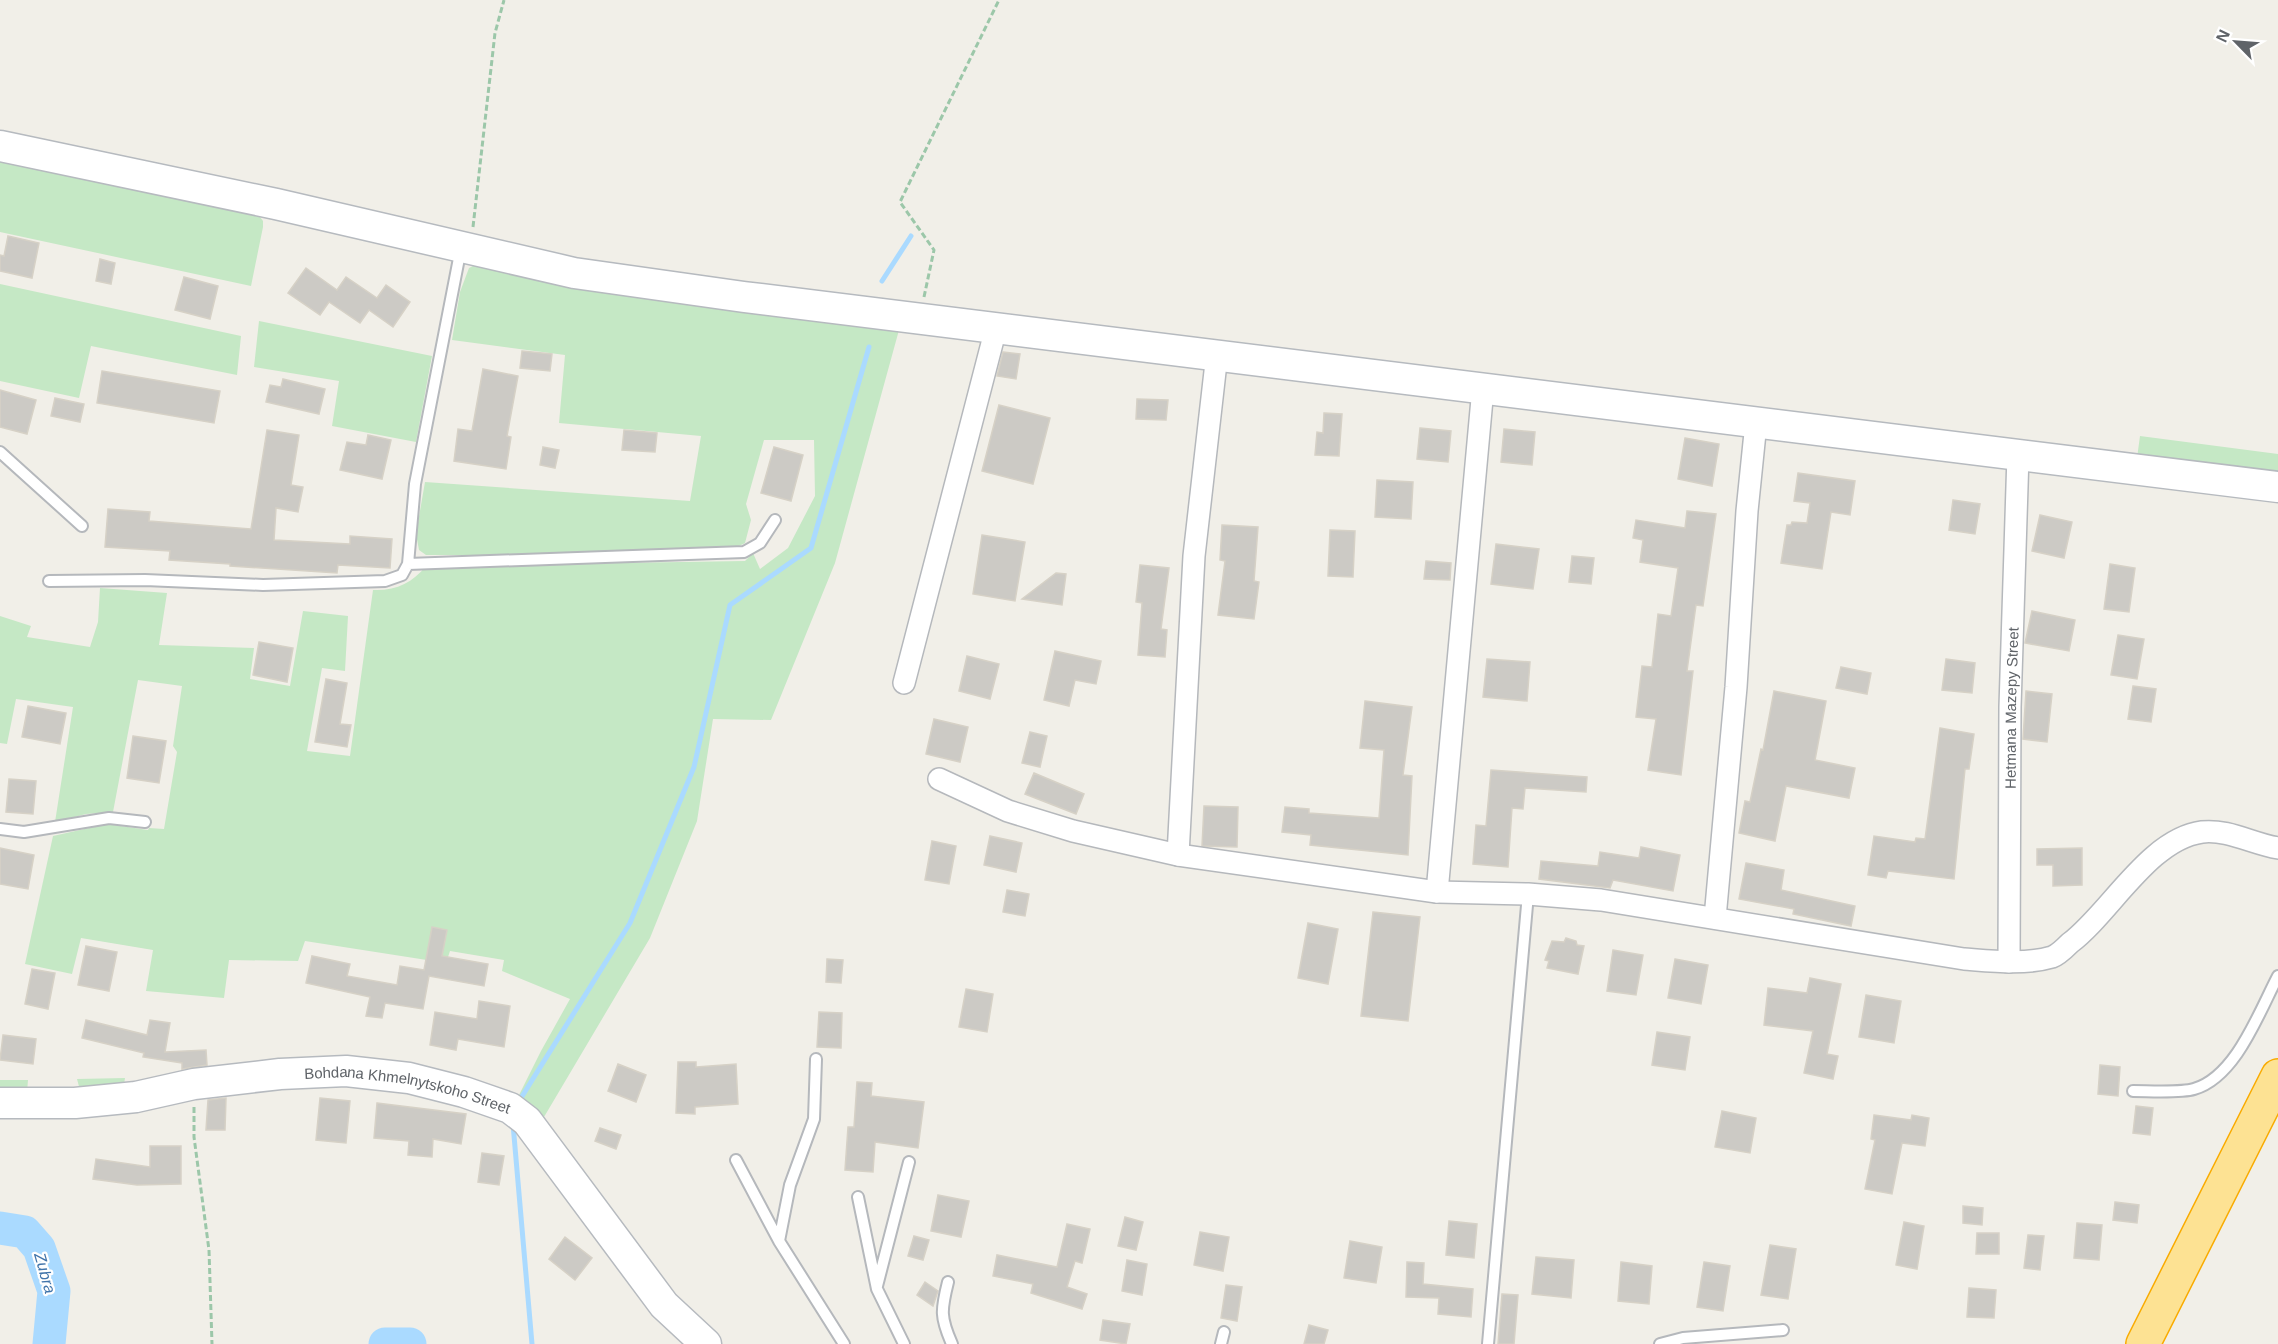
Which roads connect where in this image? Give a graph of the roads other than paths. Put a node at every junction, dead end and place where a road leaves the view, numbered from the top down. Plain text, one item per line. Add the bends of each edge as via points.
1 (0, 146) edge
2 (466, 249) junction
3 (996, 328) junction
4 (1217, 354) junction
5 (1483, 388) junction
6 (1756, 423) junction
7 (0, 452) edge
8 (2018, 455) junction
9 (2278, 487) edge
10 (775, 520) dead end
11 (82, 526) dead end
12 (408, 564) junction
13 (49, 581) dead end
14 (904, 683) dead end
15 (939, 779) dead end
16 (145, 822) dead end
17 (0, 829) edge
18 (2278, 848) edge
19 (1179, 855) junction
20 (1437, 892) junction
21 (1528, 894) junction
22 (1715, 918) junction
23 (2009, 962) junction
24 (2278, 976) edge
25 (816, 1059) dead end
26 (2278, 1076) edge
27 (2133, 1091) dead end
28 (0, 1103) edge
29 (736, 1160) dead end
30 (909, 1162) dead end
31 (858, 1197) dead end
32 (779, 1241) junction
33 (948, 1281) dead end
34 (877, 1289) junction
35 (1783, 1330) dead end
36 (1224, 1332) dead end
37 (706, 1344) edge
38 (844, 1344) edge
39 (904, 1344) edge
40 (952, 1344) edge
41 (1221, 1344) edge
42 (1488, 1344) edge
43 (1660, 1344) edge
44 (2144, 1344) edge

1 - 2 street
2 - 3 street via 574,273
2 - 12 lane via 414,484
3 - 4 street
3 - 14 street
4 - 5 street
4 - 19 street via 1194,556
5 - 6 street
5 - 20 street
6 - 8 street
6 - 22 street
7 - 11 lane
8 - 9 street
8 - 23 street, Hetmana Mazepy Street via 2010,707
10 - 12 lane via 760,543 744,552
12 - 13 lane via 402,575 386,581 263,585
15 - 19 street via 1008,811 1073,831
16 - 17 lane via 109,818 24,832
18 - 23 street via 2221,832 2186,837 2166,847 2084,933 2053,957
19 - 20 street
20 - 21 street
21 - 22 street via 1600,900
21 - 42 lane
22 - 23 street via 1964,959
24 - 27 lane via 2237,1054 2219,1076 2194,1090
25 - 32 lane via 814,1119 790,1185
26 - 44 highway
28 - 37 street, Bohdana Khmelnytskoho Street via 75,1103 136,1097 194,1084 346,1071 409,1078 464,1092 510,1108 527,1121 664,1305
29 - 32 lane
30 - 34 lane
31 - 34 lane
32 - 38 lane
33 - 40 lane via 942,1306
34 - 39 lane
35 - 43 lane via 1683,1338
36 - 41 lane

